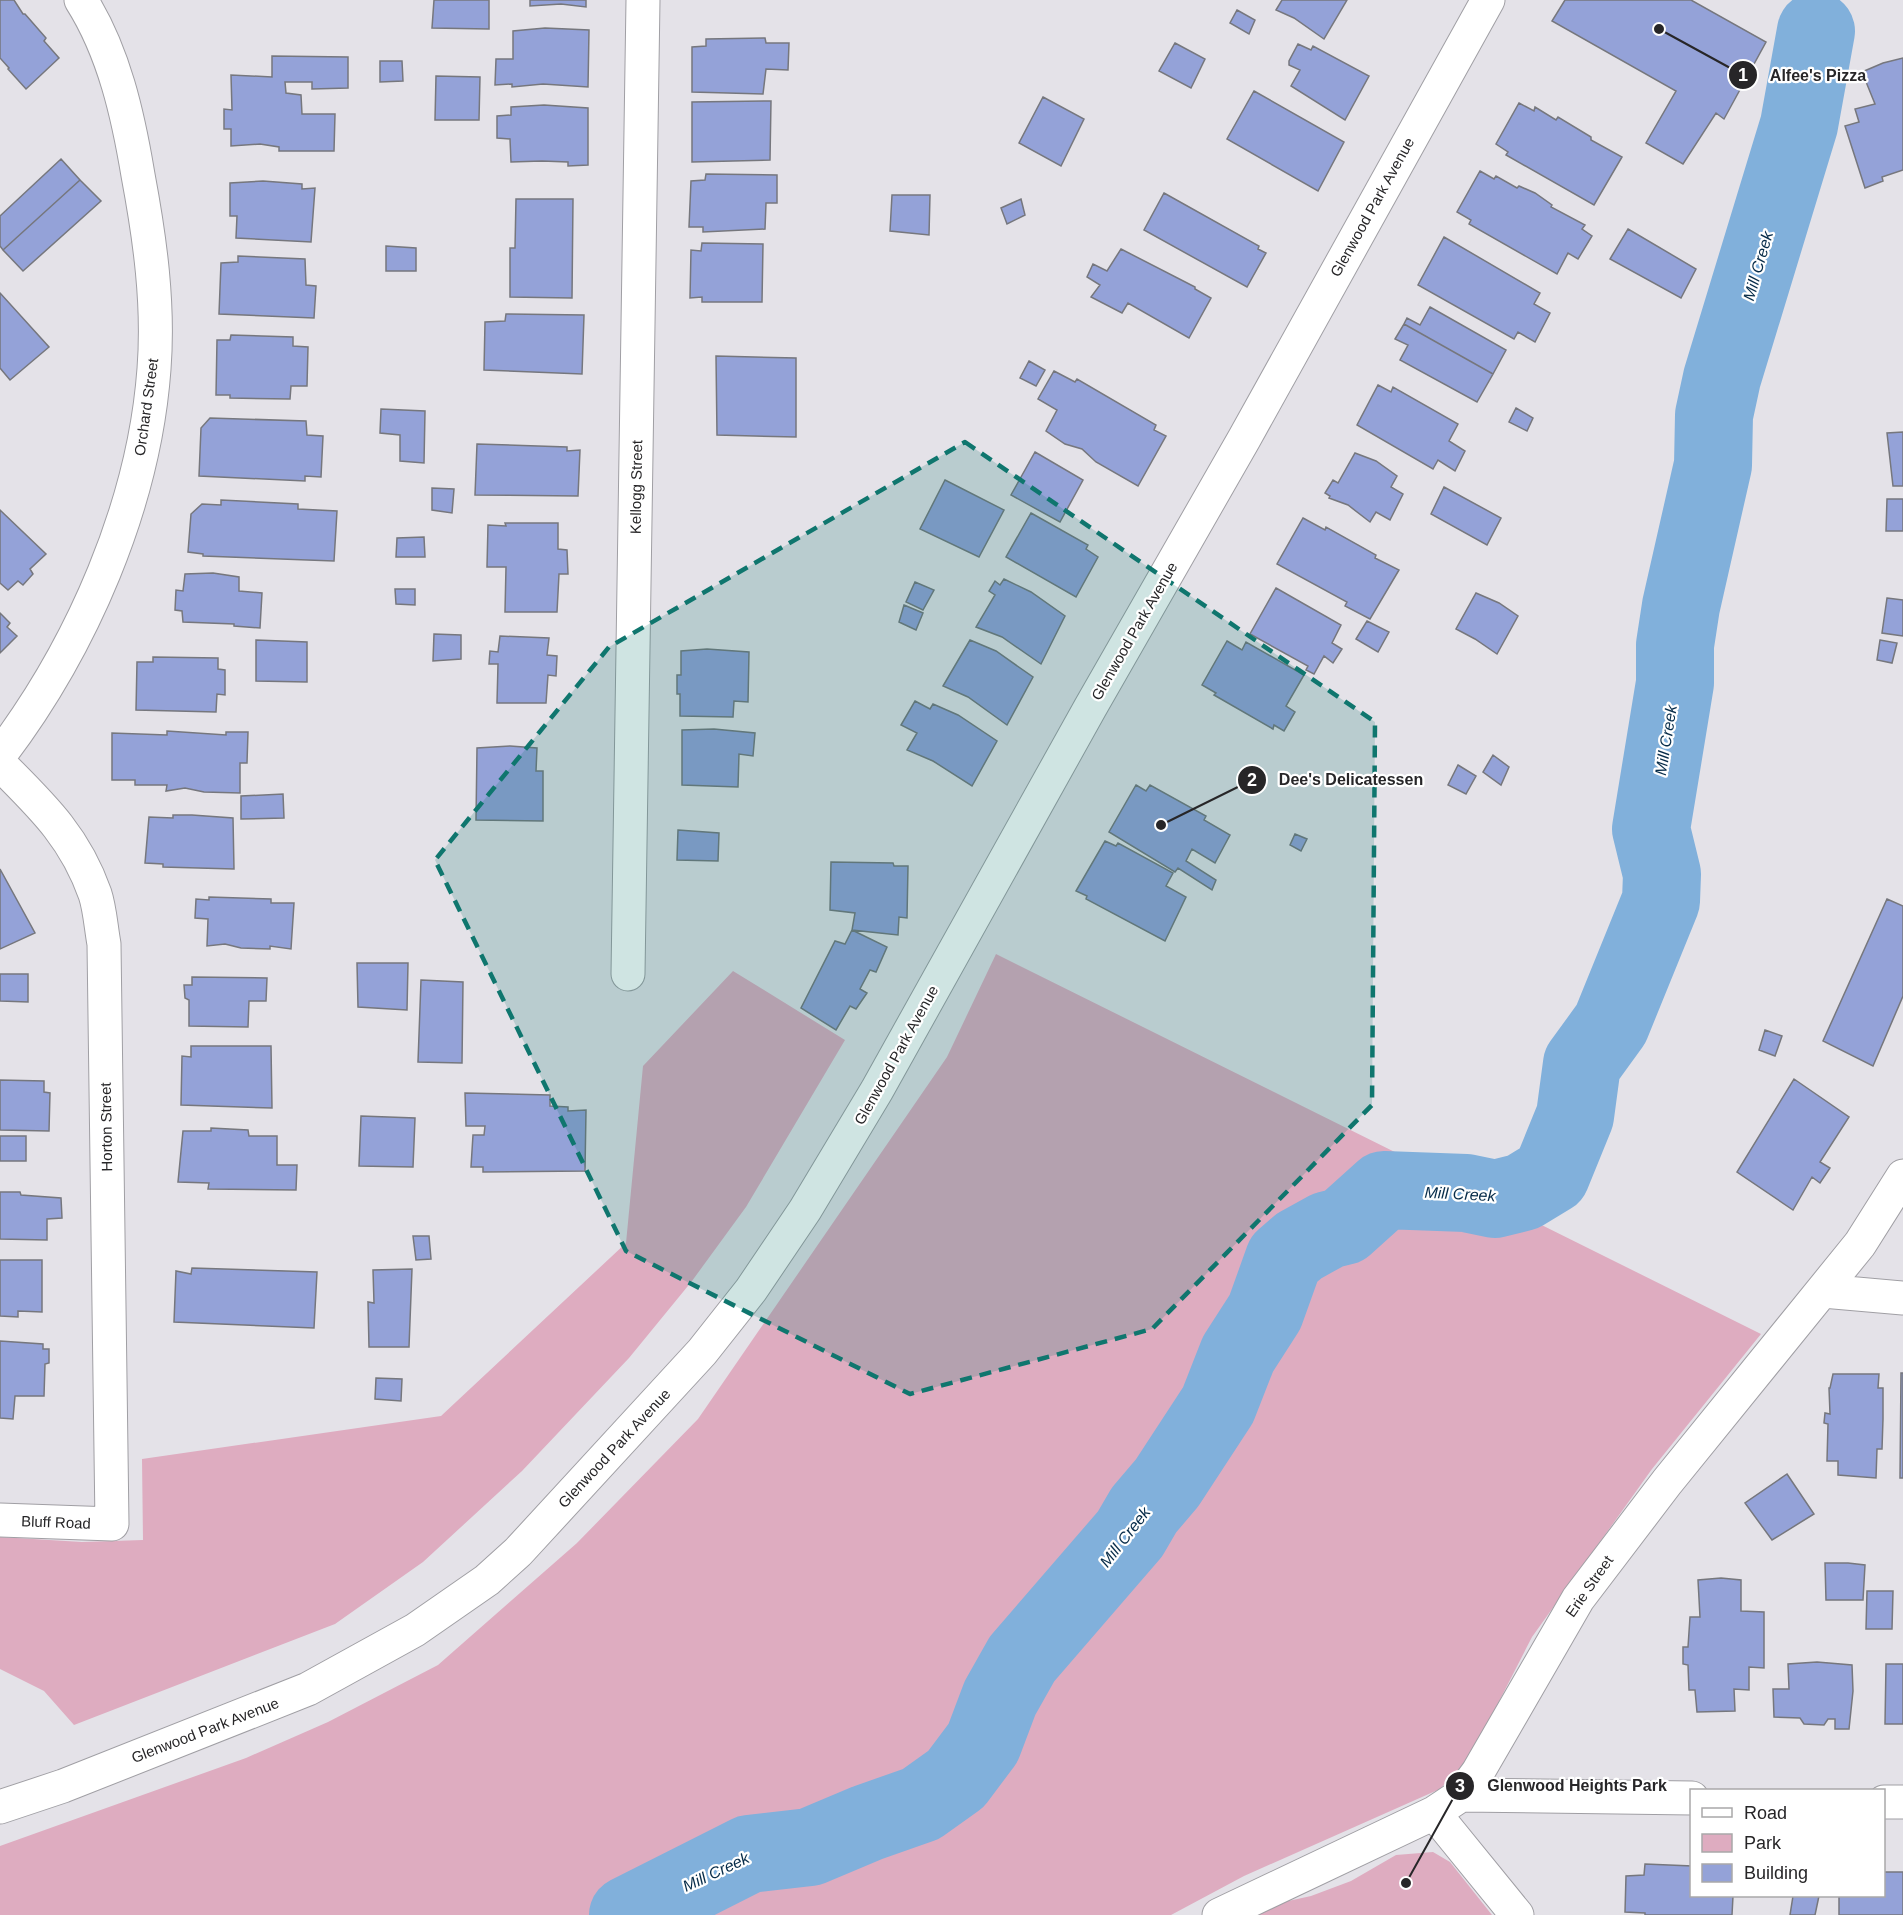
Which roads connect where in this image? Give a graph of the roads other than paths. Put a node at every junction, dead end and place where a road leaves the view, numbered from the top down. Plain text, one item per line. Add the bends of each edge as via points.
1 (81, 0) edge
2 (643, 0) edge
3 (1488, 0) edge
4 (0, 755) edge
5 (0, 764) edge
6 (628, 974) dead end
7 (1903, 1176) edge
8 (1823, 1291) junction
9 (1903, 1298) edge
10 (0, 1520) edge
11 (112, 1524) joint
12 (1461, 1795) junction
13 (1690, 1798) edge
14 (1885, 1802) edge
15 (1903, 1802) edge
16 (0, 1807) edge
17 (1434, 1813) junction
18 (1219, 1915) edge
19 (1517, 1915) edge

1 - 4 street, Orchard Street via 106,48 130,129 150,239 154,369 129,500 108,561 82,623 52,678
2 - 6 street, Kellogg Street
3 - 16 street, Glenwood Park Avenue via 850,1137 771,1262 702,1352 518,1552 487,1580 416,1630 308,1689
5 - 11 street, Horton Street via 44,807 82,862 96,896 104,944
7 - 8 street, Erie Street via 1860,1244
8 - 9 street
8 - 12 street, Erie Street via 1667,1482 1578,1599
10 - 11 street, Bluff Road
12 - 13 street
12 - 17 street, Erie Street
14 - 15 street
17 - 18 street, Erie Street
17 - 19 street

